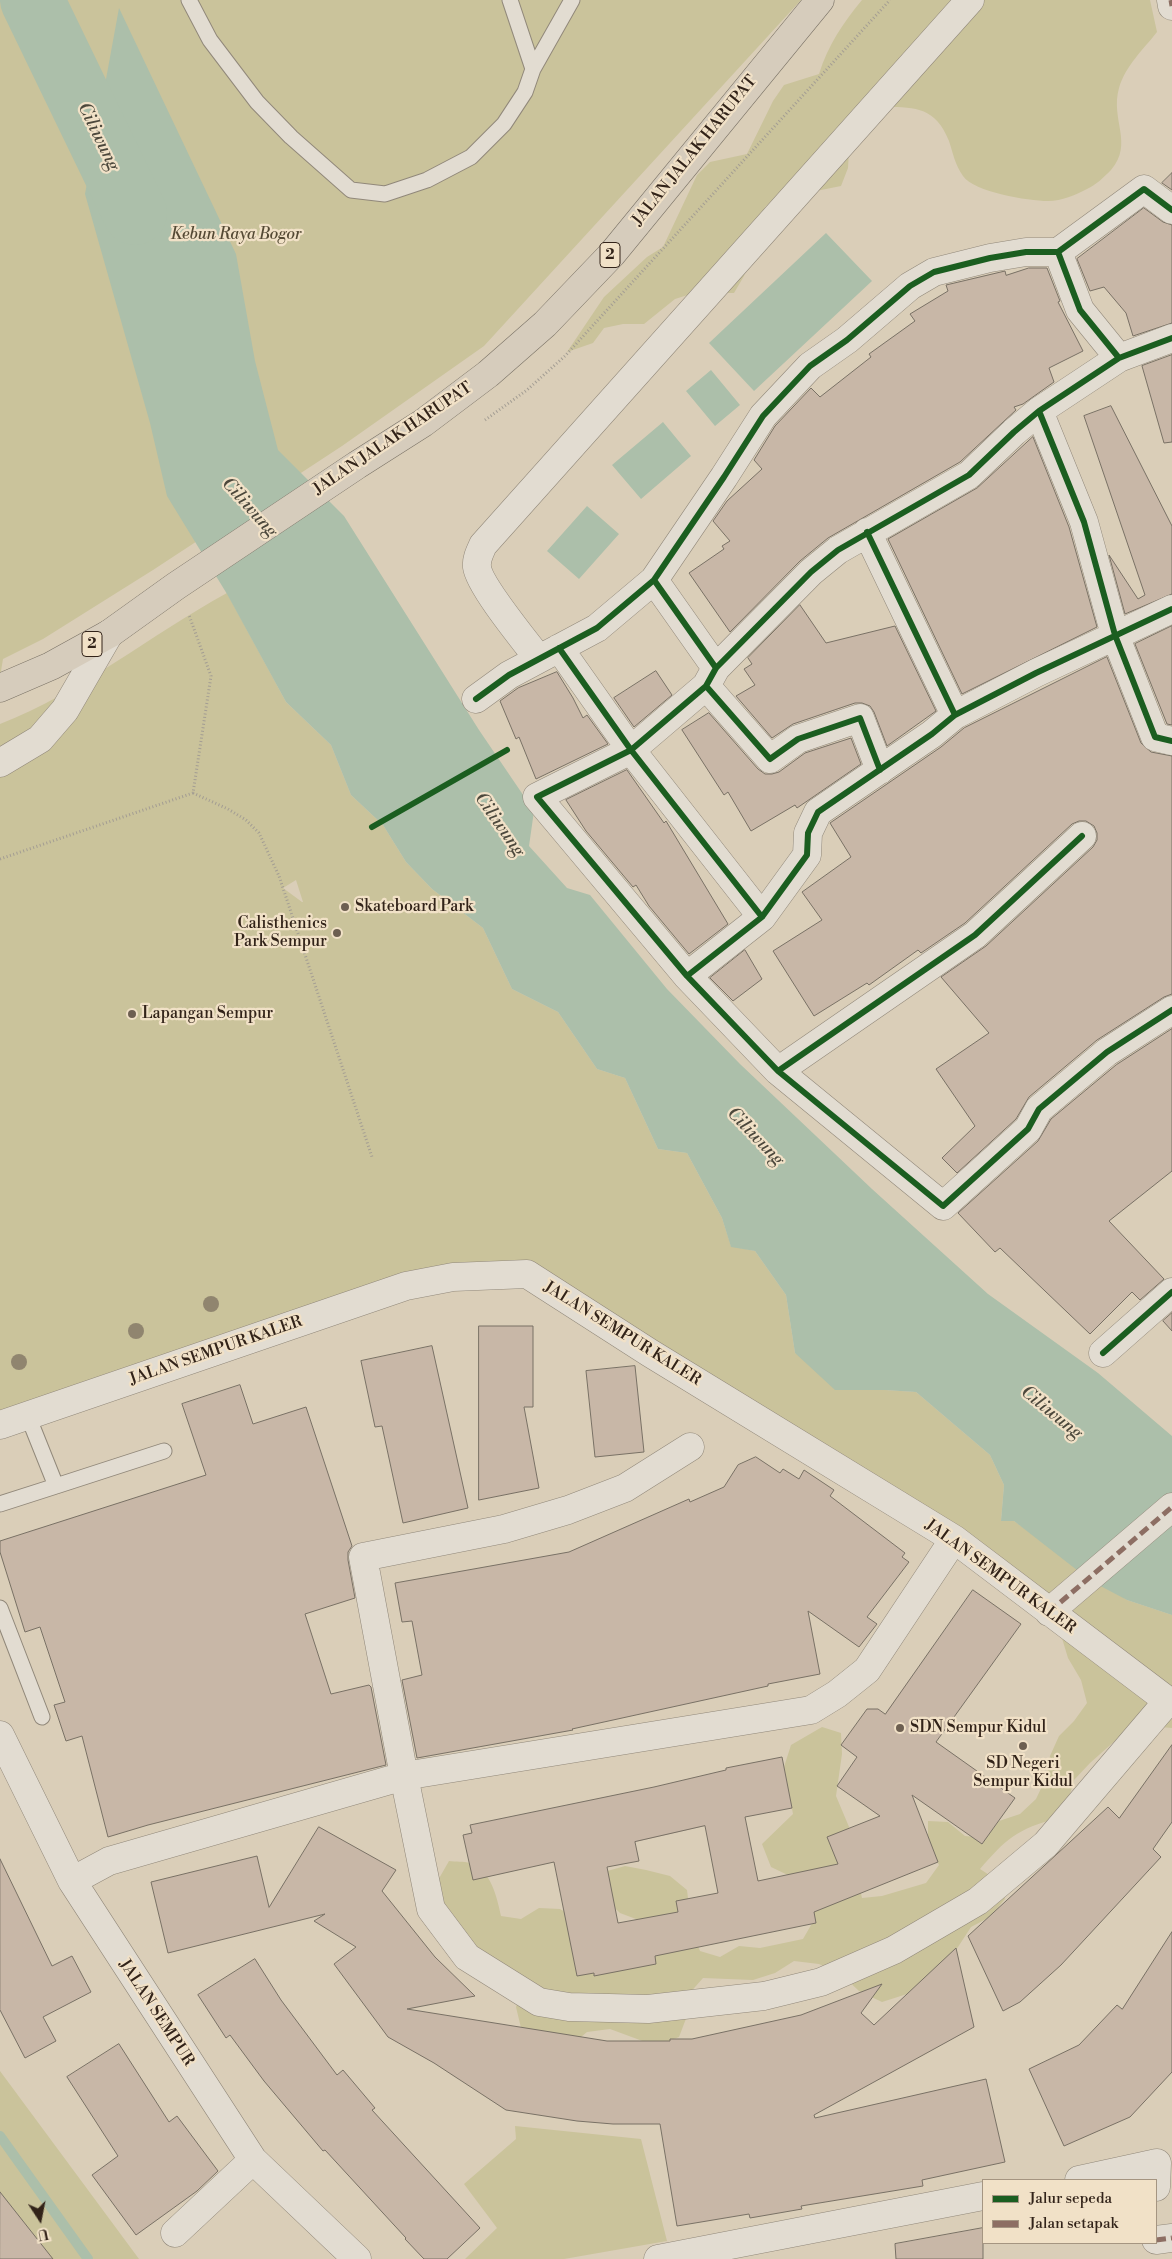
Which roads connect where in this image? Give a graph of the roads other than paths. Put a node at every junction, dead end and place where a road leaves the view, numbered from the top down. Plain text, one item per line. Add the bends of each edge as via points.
1 (188, 0) edge
2 (510, 0) edge
3 (572, 0) edge
4 (820, 0) edge
5 (970, 0) edge
6 (1171, 0) edge
7 (1172, 6) edge
8 (533, 69) junction
9 (1172, 210) edge
10 (1058, 252) junction
11 (1172, 338) edge
12 (1119, 358) junction
13 (1039, 411) junction
14 (867, 532) junction
15 (654, 580) junction
16 (1172, 609) edge
17 (109, 634) junction
18 (1115, 635) junction
19 (549, 653) junction
20 (711, 677) junction
21 (0, 688) edge
22 (476, 699) dead end
23 (955, 715) junction
24 (1172, 740) edge
25 (631, 750) junction
26 (0, 762) edge
27 (880, 770) junction
28 (1082, 836) dead end
29 (762, 917) junction
30 (688, 976) junction
31 (1172, 1010) edge
32 (778, 1071) junction
33 (1172, 1292) edge
34 (1102, 1353) dead end
35 (28, 1416) junction
36 (0, 1425) edge
37 (690, 1447) dead end
38 (164, 1451) dead end
39 (56, 1486) junction
40 (0, 1504) edge
41 (1172, 1508) edge
42 (954, 1539) junction
43 (1056, 1606) junction
44 (0, 1608) edge
45 (1170, 1703) edge
46 (42, 1717) dead end
47 (0, 1734) edge
48 (404, 1776) junction
49 (72, 1881) junction
50 (253, 2160) junction
51 (1162, 2166) edge
52 (1085, 2179) edge
53 (982, 2196) edge
54 (175, 2233) dead end
55 (1172, 2238) edge
56 (1157, 2240) edge
57 (1153, 2244) edge
58 (357, 2259) edge
59 (658, 2259) edge
60 (1151, 2259) edge

1 - 8 lane via 210,40 257,102 351,190 385,194 427,180 471,157 504,124 525,92
2 - 8 lane
3 - 8 lane
4 - 17 main road, JALAN JALAK HARUPAT / 2 via 612,254 545,324 488,374 423,423 356,465
5 - 19 street via 484,545 478,556 477,568 492,597
6 - 7 street
9 - 10 street via 1144,189
10 - 12 street via 1080,310
10 - 15 street via 1017,254 934,272 910,286 847,340 810,366 763,416
11 - 12 street
12 - 13 street
13 - 14 street via 969,475
13 - 18 street via 1084,522
14 - 20 street via 811,572
14 - 23 street
15 - 19 street via 597,628
15 - 20 street
16 - 18 street
17 - 21 main road, JALAN JALAK HARUPAT / 2 via 52,666
17 - 26 street via 66,710 40,739
18 - 23 street
18 - 24 street via 1155,736
19 - 22 street via 509,675
19 - 25 street
20 - 25 street
20 - 27 street via 770,759 798,739 860,718
23 - 27 street
25 - 29 street
25 - 30 street via 537,797
27 - 29 street via 818,812 808,832 807,855
28 - 32 street via 975,935
29 - 30 street
30 - 32 street
31 - 32 street via 1107,1052 1039,1108 1028,1129 943,1206
33 - 34 street
35 - 36 street, JALAN SEMPUR KALER
35 - 39 lane
35 - 42 street, JALAN SEMPUR KALER via 406,1286 453,1277 527,1274
37 - 48 street via 625,1488 568,1510 504,1529 364,1557
38 - 39 lane
39 - 40 lane
41 - 43 street
42 - 43 street, JALAN SEMPUR KALER
42 - 48 street via 866,1670 837,1694 810,1710
43 - 45 street, JALAN SEMPUR KALER
44 - 46 lane
45 - 48 street via 1046,1844 978,1901 894,1950 821,1982 764,1996 648,2009 569,2007 539,2002 467,1957 431,1909
47 - 49 street, JALAN SEMPUR
48 - 49 street via 109,1861
49 - 50 street, JALAN SEMPUR
50 - 54 street
50 - 58 street, JALAN SEMPUR
51 - 52 street
53 - 59 street
55 - 56 street
57 - 60 street

